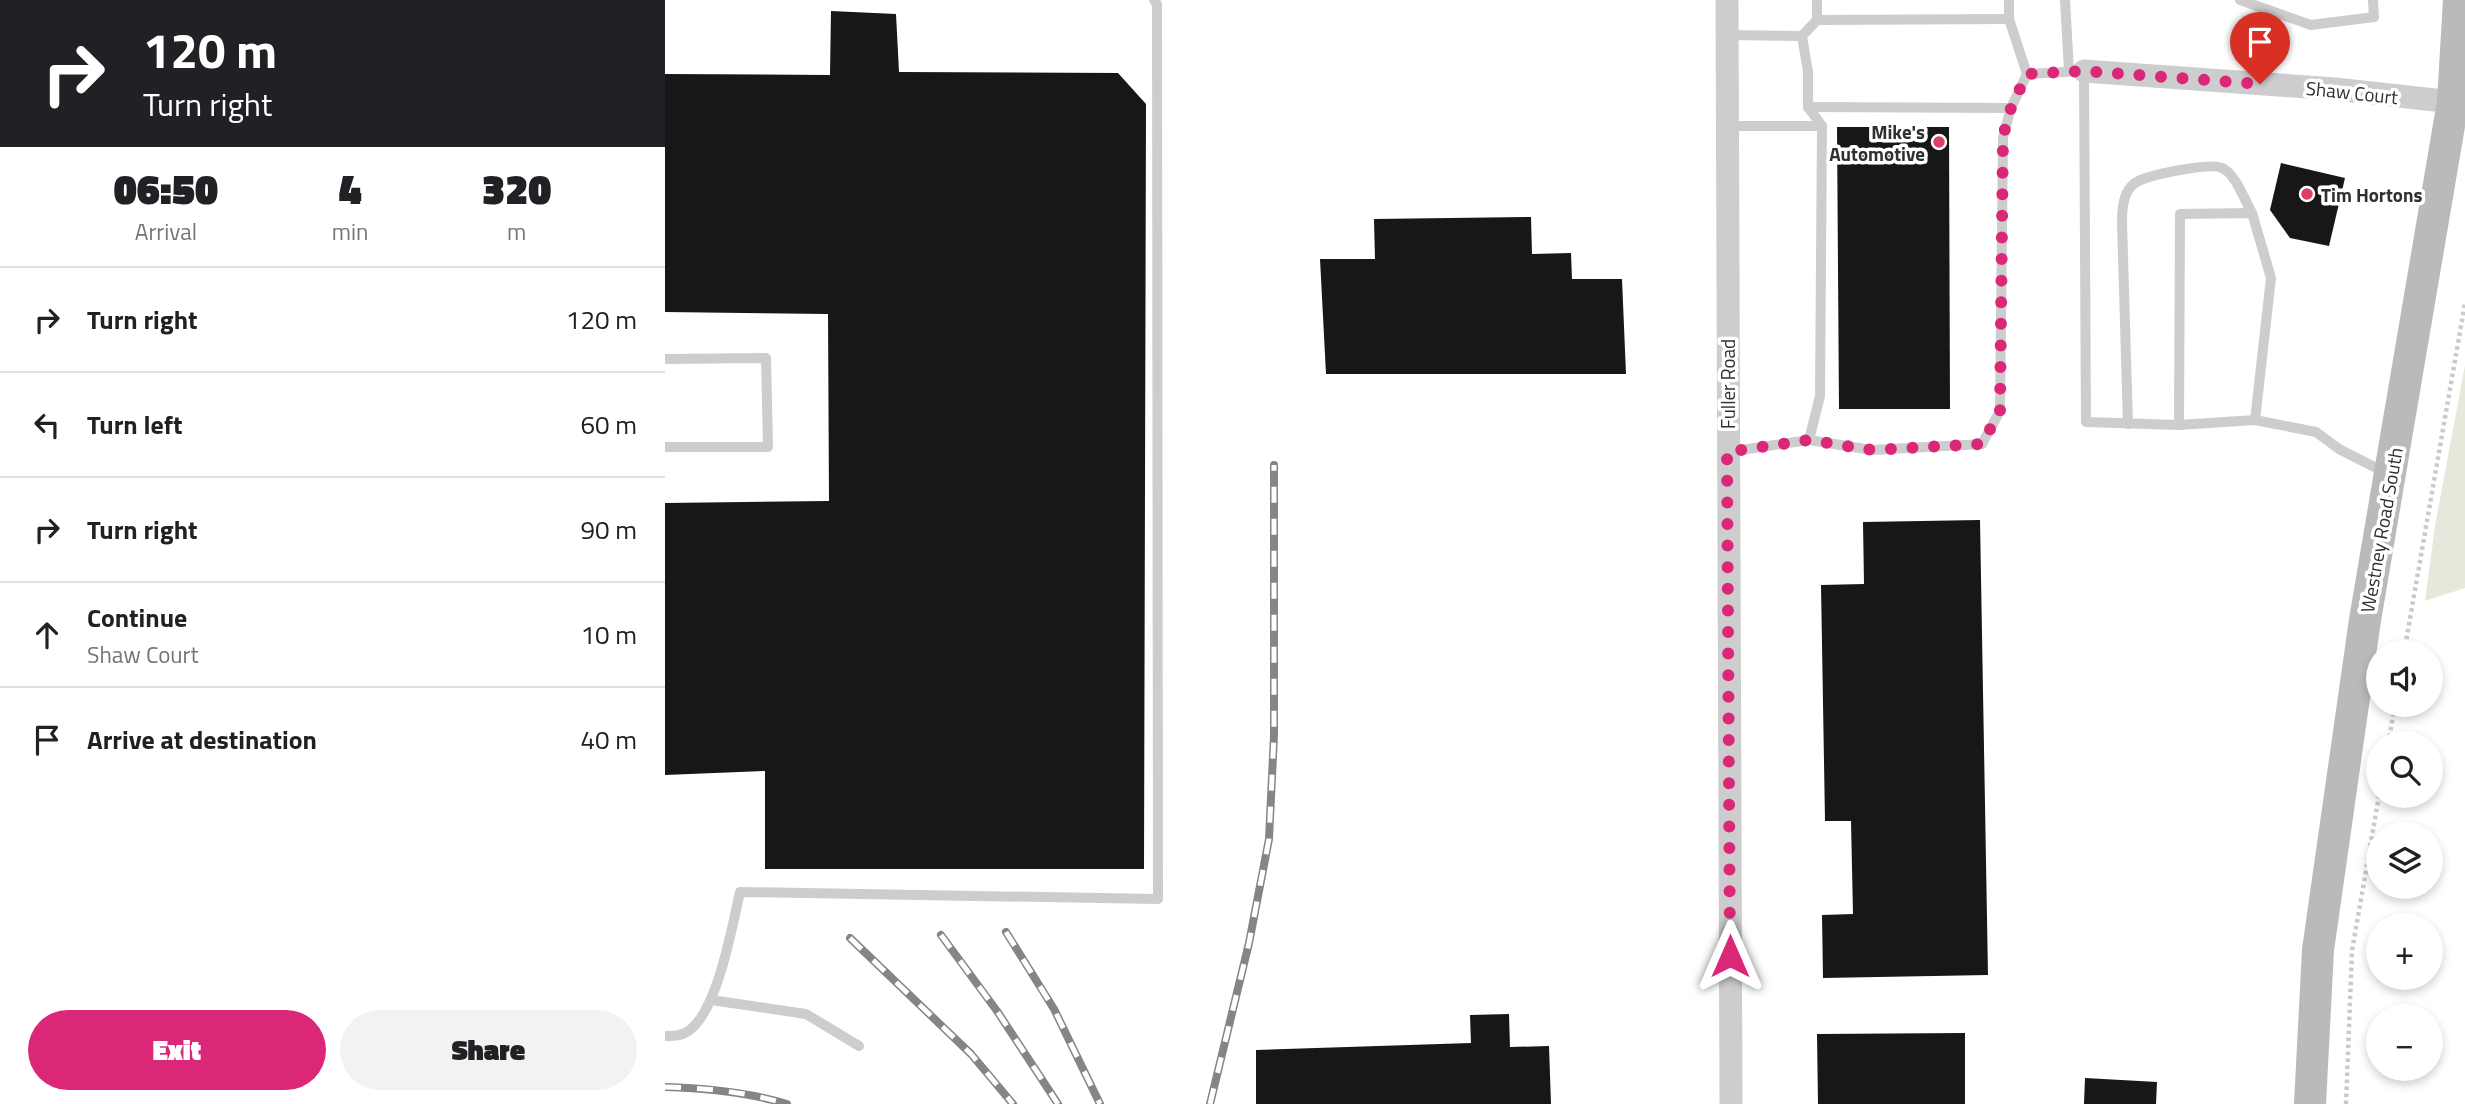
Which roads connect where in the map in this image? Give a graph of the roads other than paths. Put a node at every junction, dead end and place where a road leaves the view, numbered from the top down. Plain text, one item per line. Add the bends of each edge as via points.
1 (1154, 0) edge
2 (1727, 0) edge
3 (1817, 0) edge
4 (2009, 0) edge
5 (2065, 0) edge
6 (2240, 0) edge
7 (2373, 0) edge
8 (2459, 0) edge
9 (2009, 19) junction
10 (1817, 20) junction
11 (1727, 35) junction
12 (1802, 36) junction
13 (2076, 71) junction
14 (2027, 74) junction
15 (2453, 102) junction
16 (1808, 107) junction
17 (2011, 108) junction
18 (1726, 126) junction
19 (1822, 126) junction
20 (2252, 213) junction
21 (665, 359) edge
22 (2255, 420) junction
23 (2128, 424) junction
24 (2179, 425) junction
25 (1809, 440) junction
26 (665, 447) edge
27 (1727, 452) junction
28 (2392, 475) junction
29 (711, 999) junction
30 (665, 1036) edge
31 (859, 1046) dead end
32 (1731, 1104) edge
33 (2310, 1104) edge

1 - 29 lane via 1158,900 740,892
2 - 11 street, Fuller Road
3 - 10 lane
4 - 9 lane
5 - 13 lane
6 - 7 lane via 2311,25 2374,17
8 - 15 main road, Westney Road South
9 - 10 lane
9 - 14 lane
10 - 12 lane
11 - 12 lane
11 - 18 street, Fuller Road
12 - 16 lane
13 - 14 lane
13 - 15 street, Shaw Court
13 - 23 lane via 2086,422
14 - 17 lane
15 - 28 main road, Westney Road South
16 - 17 lane
16 - 19 lane
17 - 25 lane via 2003,136 2000,411 1982,444 1872,450
18 - 19 lane
18 - 27 street, Fuller Road
19 - 25 lane via 1820,396
20 - 22 lane via 2271,278
20 - 23 lane via 2221,167 2154,176 2135,183 2126,193 2122,223
20 - 24 lane via 2180,214
21 - 26 lane via 766,359 768,447
22 - 24 lane
22 - 28 lane via 2316,432
23 - 24 lane
25 - 27 lane
27 - 32 street, Fuller Road
28 - 33 main road, Westney Road South via 2365,620 2318,950
29 - 30 lane via 692,1028
29 - 31 lane via 806,1014

